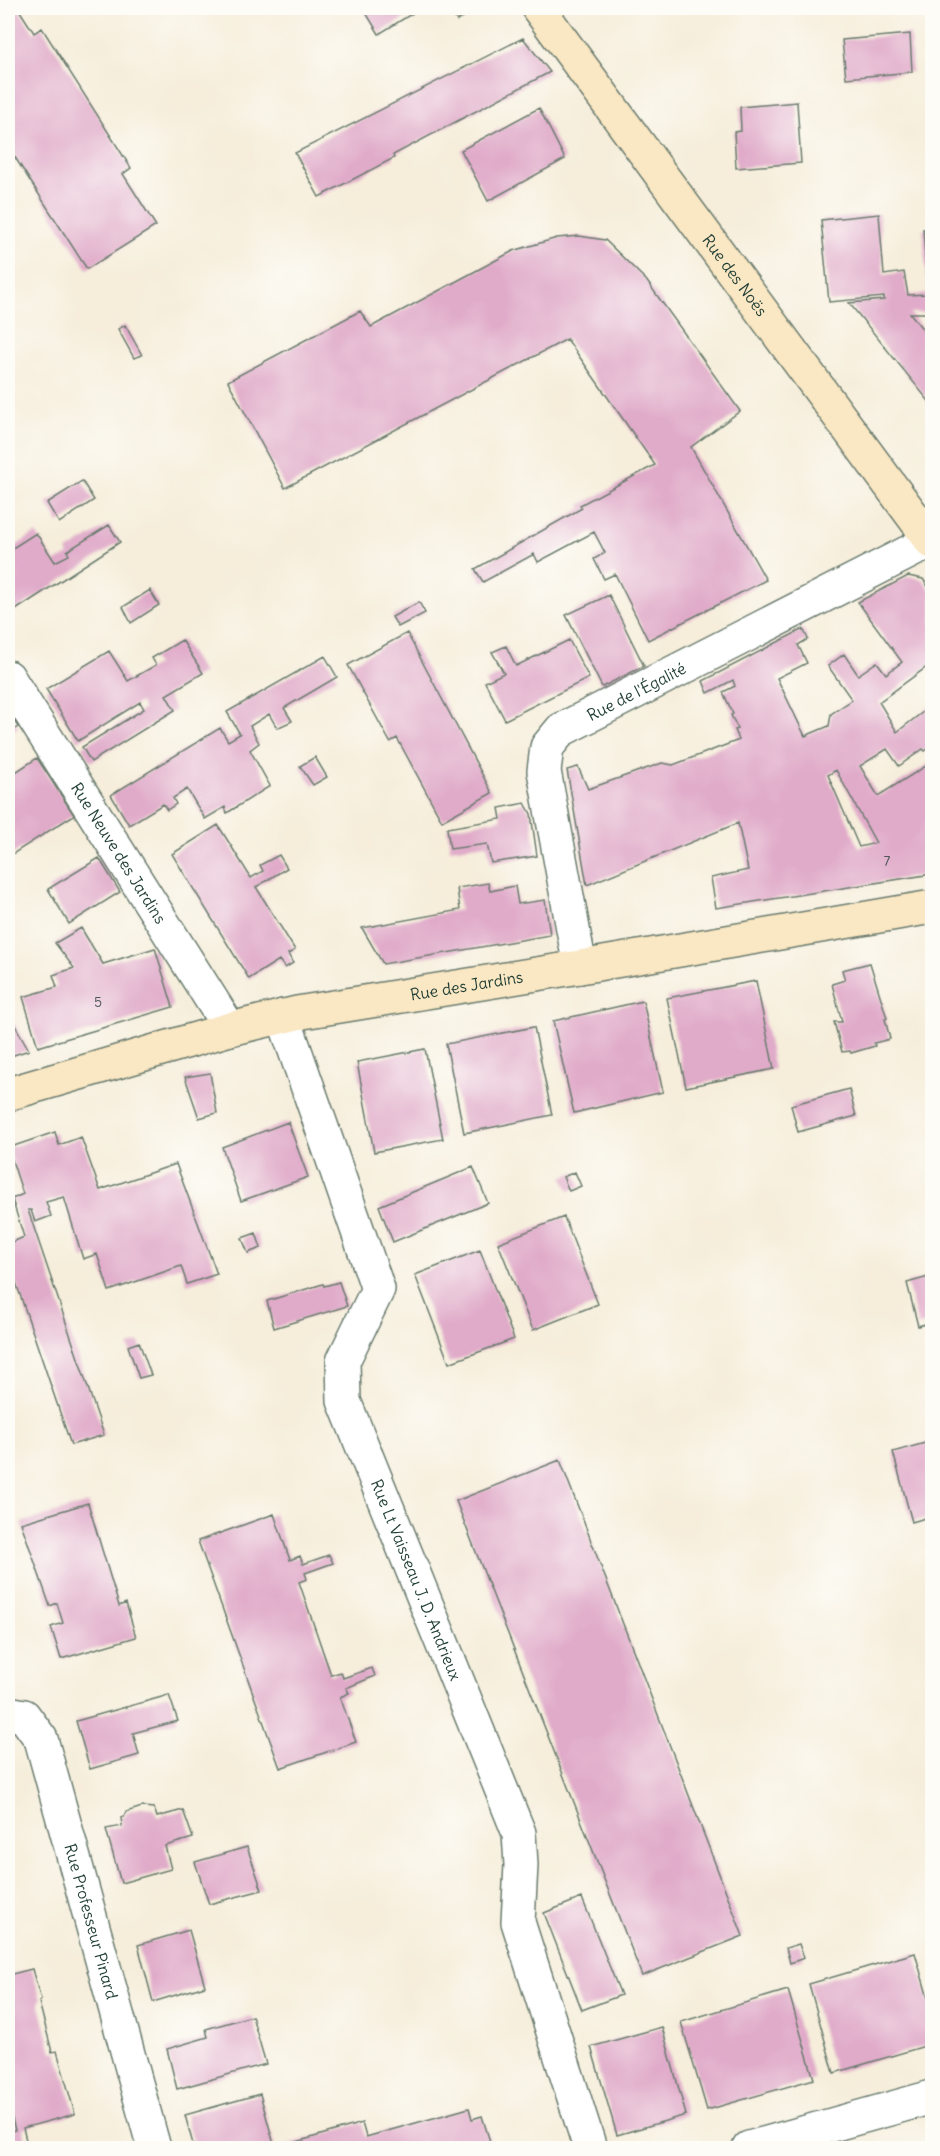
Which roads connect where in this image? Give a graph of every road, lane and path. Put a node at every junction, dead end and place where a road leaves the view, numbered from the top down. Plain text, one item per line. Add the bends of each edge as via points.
1 (538, 8) edge
2 (933, 542) edge
3 (8, 677) edge
4 (933, 907) edge
5 (580, 968) junction
6 (283, 1016) junction
7 (230, 1029) junction
8 (8, 1094) edge
9 (8, 1713) edge
10 (933, 2097) edge
11 (154, 2148) edge
12 (590, 2148) edge
13 (749, 2148) edge

1 - 2 street, Rue des Noës
2 - 5 street, Rue de l'Égalité via 561,730 547,747 544,771
3 - 7 street, Rue Neuve des Jardins
4 - 5 street, Rue des Jardins
5 - 6 street, Rue des Jardins
6 - 7 street, Rue des Jardins
6 - 12 street, Rue Lt Vaisseau J. D. Andrieux via 378,1288 343,1361 344,1401 519,1833 518,1922
7 - 8 street, Rue des Jardins
9 - 11 street, Rue Professeur Pinard via 24,1716 41,1738
10 - 13 street

